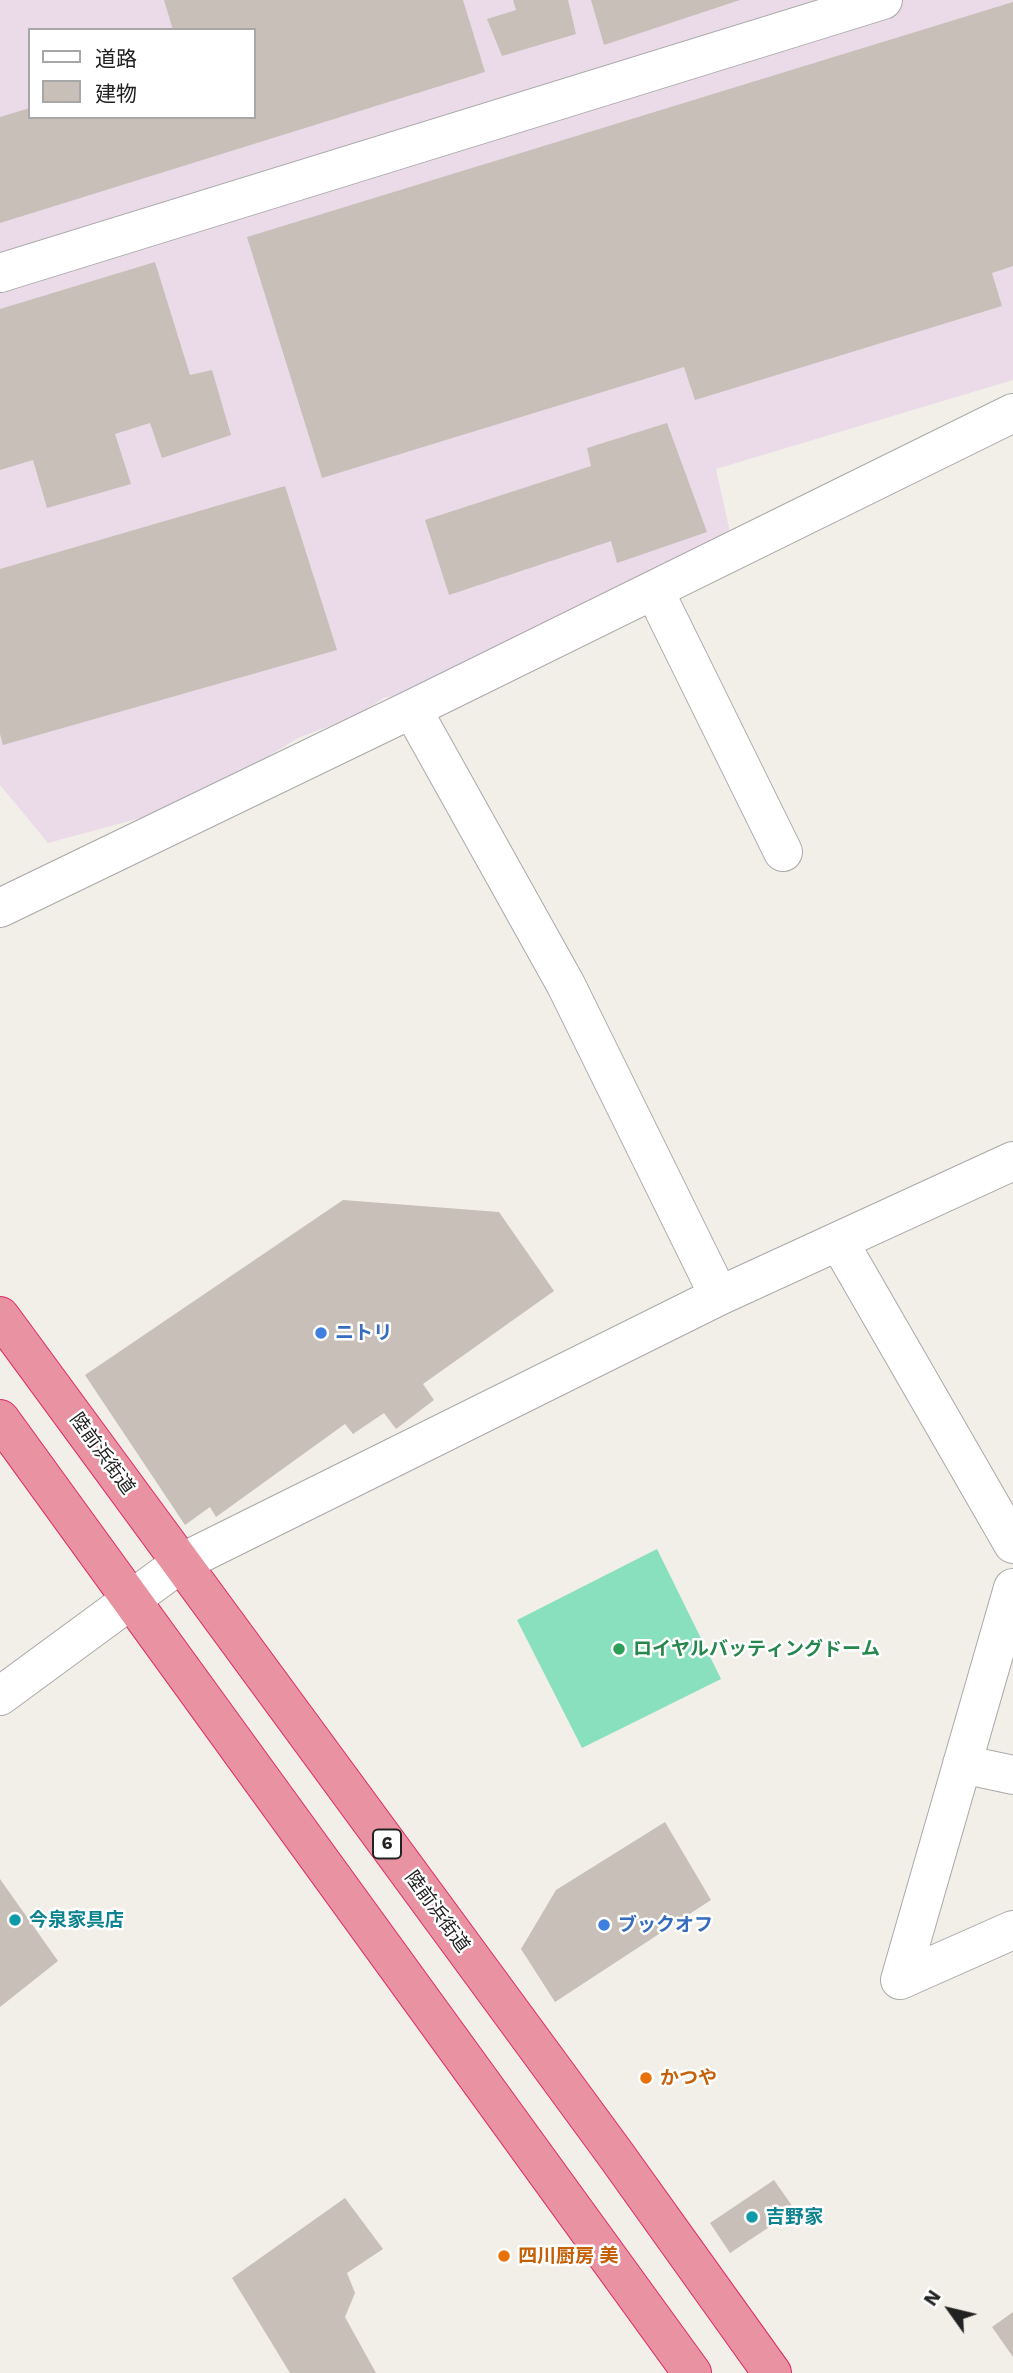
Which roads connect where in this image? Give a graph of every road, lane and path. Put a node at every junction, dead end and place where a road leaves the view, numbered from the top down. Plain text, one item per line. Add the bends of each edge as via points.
1 (883, 0) edge
2 (0, 273) edge
3 (1013, 413) edge
4 (653, 590) junction
5 (412, 709) junction
6 (783, 852) dead end
7 (0, 908) edge
8 (1013, 1161) edge
9 (839, 1241) junction
10 (719, 1296) junction
11 (0, 1316) edge
12 (0, 1419) edge
13 (1013, 1544) edge
14 (181, 1563) junction
15 (1013, 1588) edge
16 (131, 1600) junction
17 (0, 1696) edge
18 (962, 1764) junction
19 (1013, 1775) edge
20 (1013, 1930) edge
21 (692, 2373) edge
22 (772, 2373) edge

1 - 2 street
3 - 4 street
4 - 5 street
4 - 6 street
5 - 7 street
5 - 10 street via 566,985
8 - 9 street
9 - 10 street
9 - 13 street
10 - 14 street
11 - 14 highway, 陸前浜街道 / 6
12 - 16 highway
14 - 16 street
14 - 22 highway, 陸前浜街道 / 6
15 - 18 street
16 - 17 street
16 - 21 highway
18 - 19 street
18 - 20 street via 900,1980

